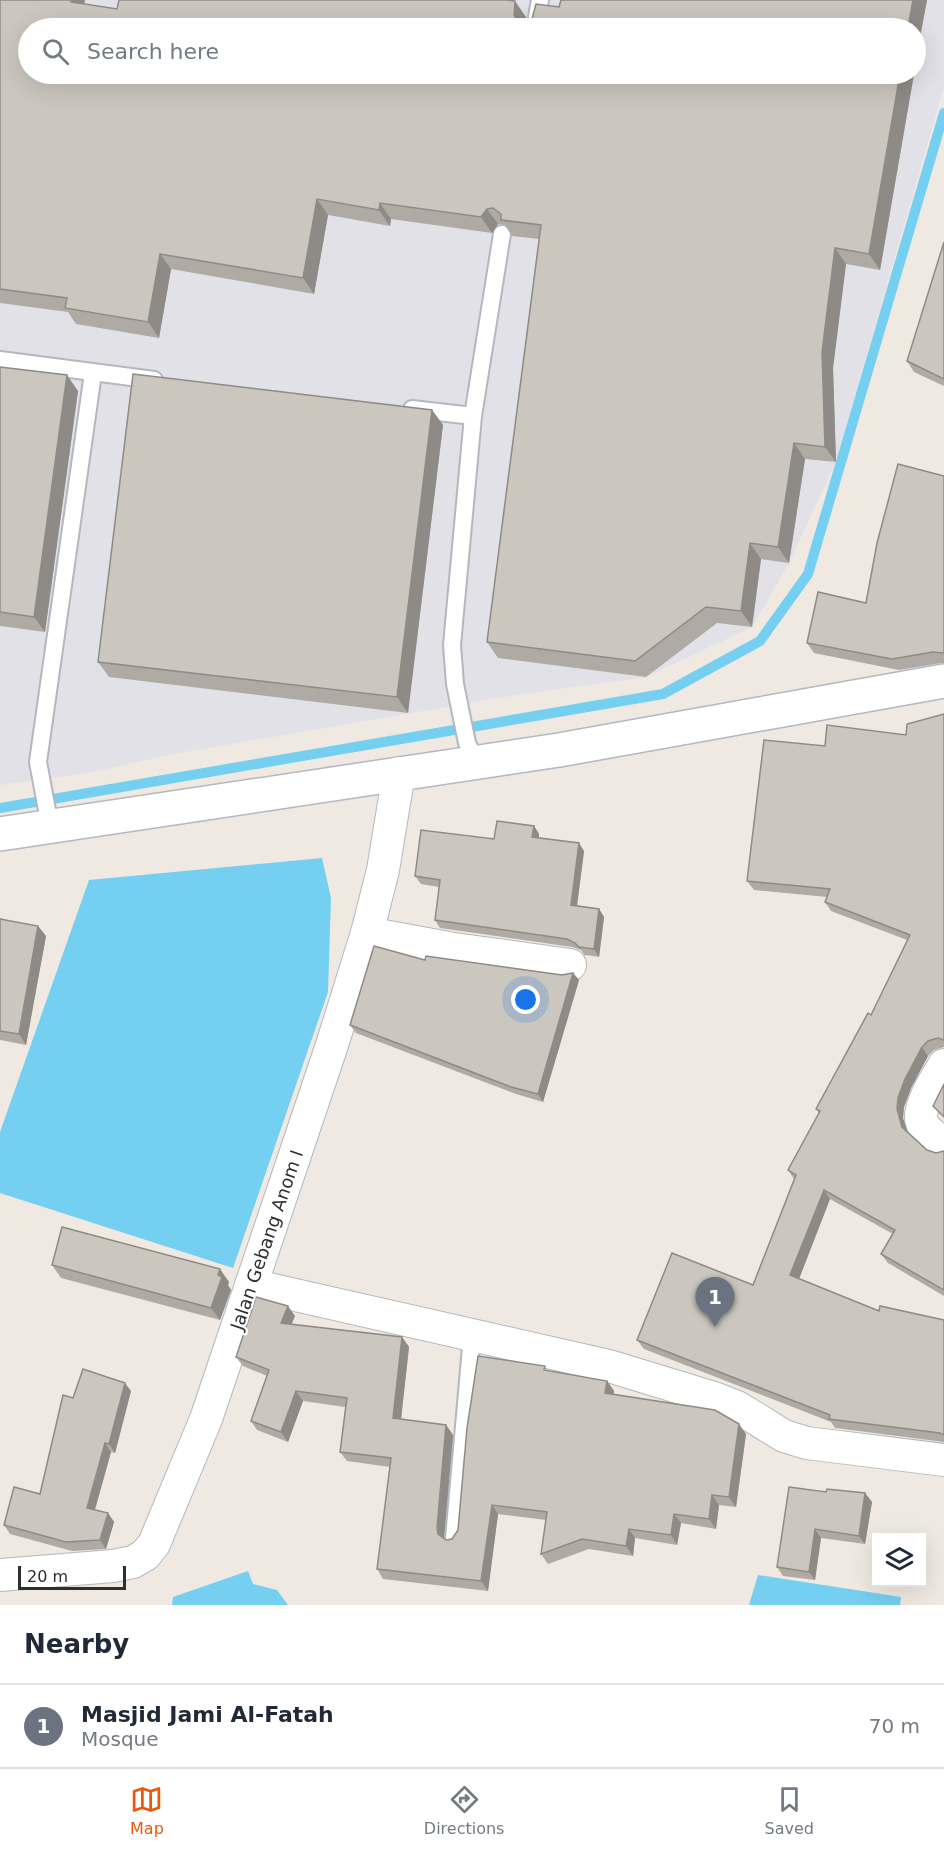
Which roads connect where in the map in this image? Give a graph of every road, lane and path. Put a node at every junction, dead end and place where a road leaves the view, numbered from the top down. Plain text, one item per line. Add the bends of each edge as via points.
1 (540, 0) edge
2 (537, 18) edge
3 (502, 234) edge
4 (0, 360) edge
5 (93, 373) junction
6 (176, 383) edge
7 (401, 408) edge
8 (473, 416) junction
9 (944, 681) edge
10 (471, 752) junction
11 (399, 773) junction
12 (49, 822) junction
13 (0, 834) edge
14 (367, 933) junction
15 (570, 965) dead end
16 (944, 1065) edge
17 (944, 1144) edge
18 (251, 1285) junction
19 (472, 1336) junction
20 (944, 1460) edge
21 (454, 1539) edge
22 (0, 1575) edge

1 - 2 lane
3 - 8 lane
4 - 5 lane
5 - 6 lane
5 - 12 lane via 38,762
7 - 8 lane
8 - 10 lane via 452,645 455,684
9 - 10 street via 582,746
10 - 11 street
11 - 12 street
11 - 14 street, Jalan Gebang Anom I via 383,870
12 - 13 street
14 - 15 street
14 - 18 street, Jalan Gebang Anom I
16 - 17 street via 920,1117 923,1126
18 - 19 street
18 - 22 street, Jalan Gebang Anom I via 206,1419 146,1555 133,1562 96,1569
19 - 20 street via 609,1366 717,1399 784,1436 807,1443
19 - 21 lane

